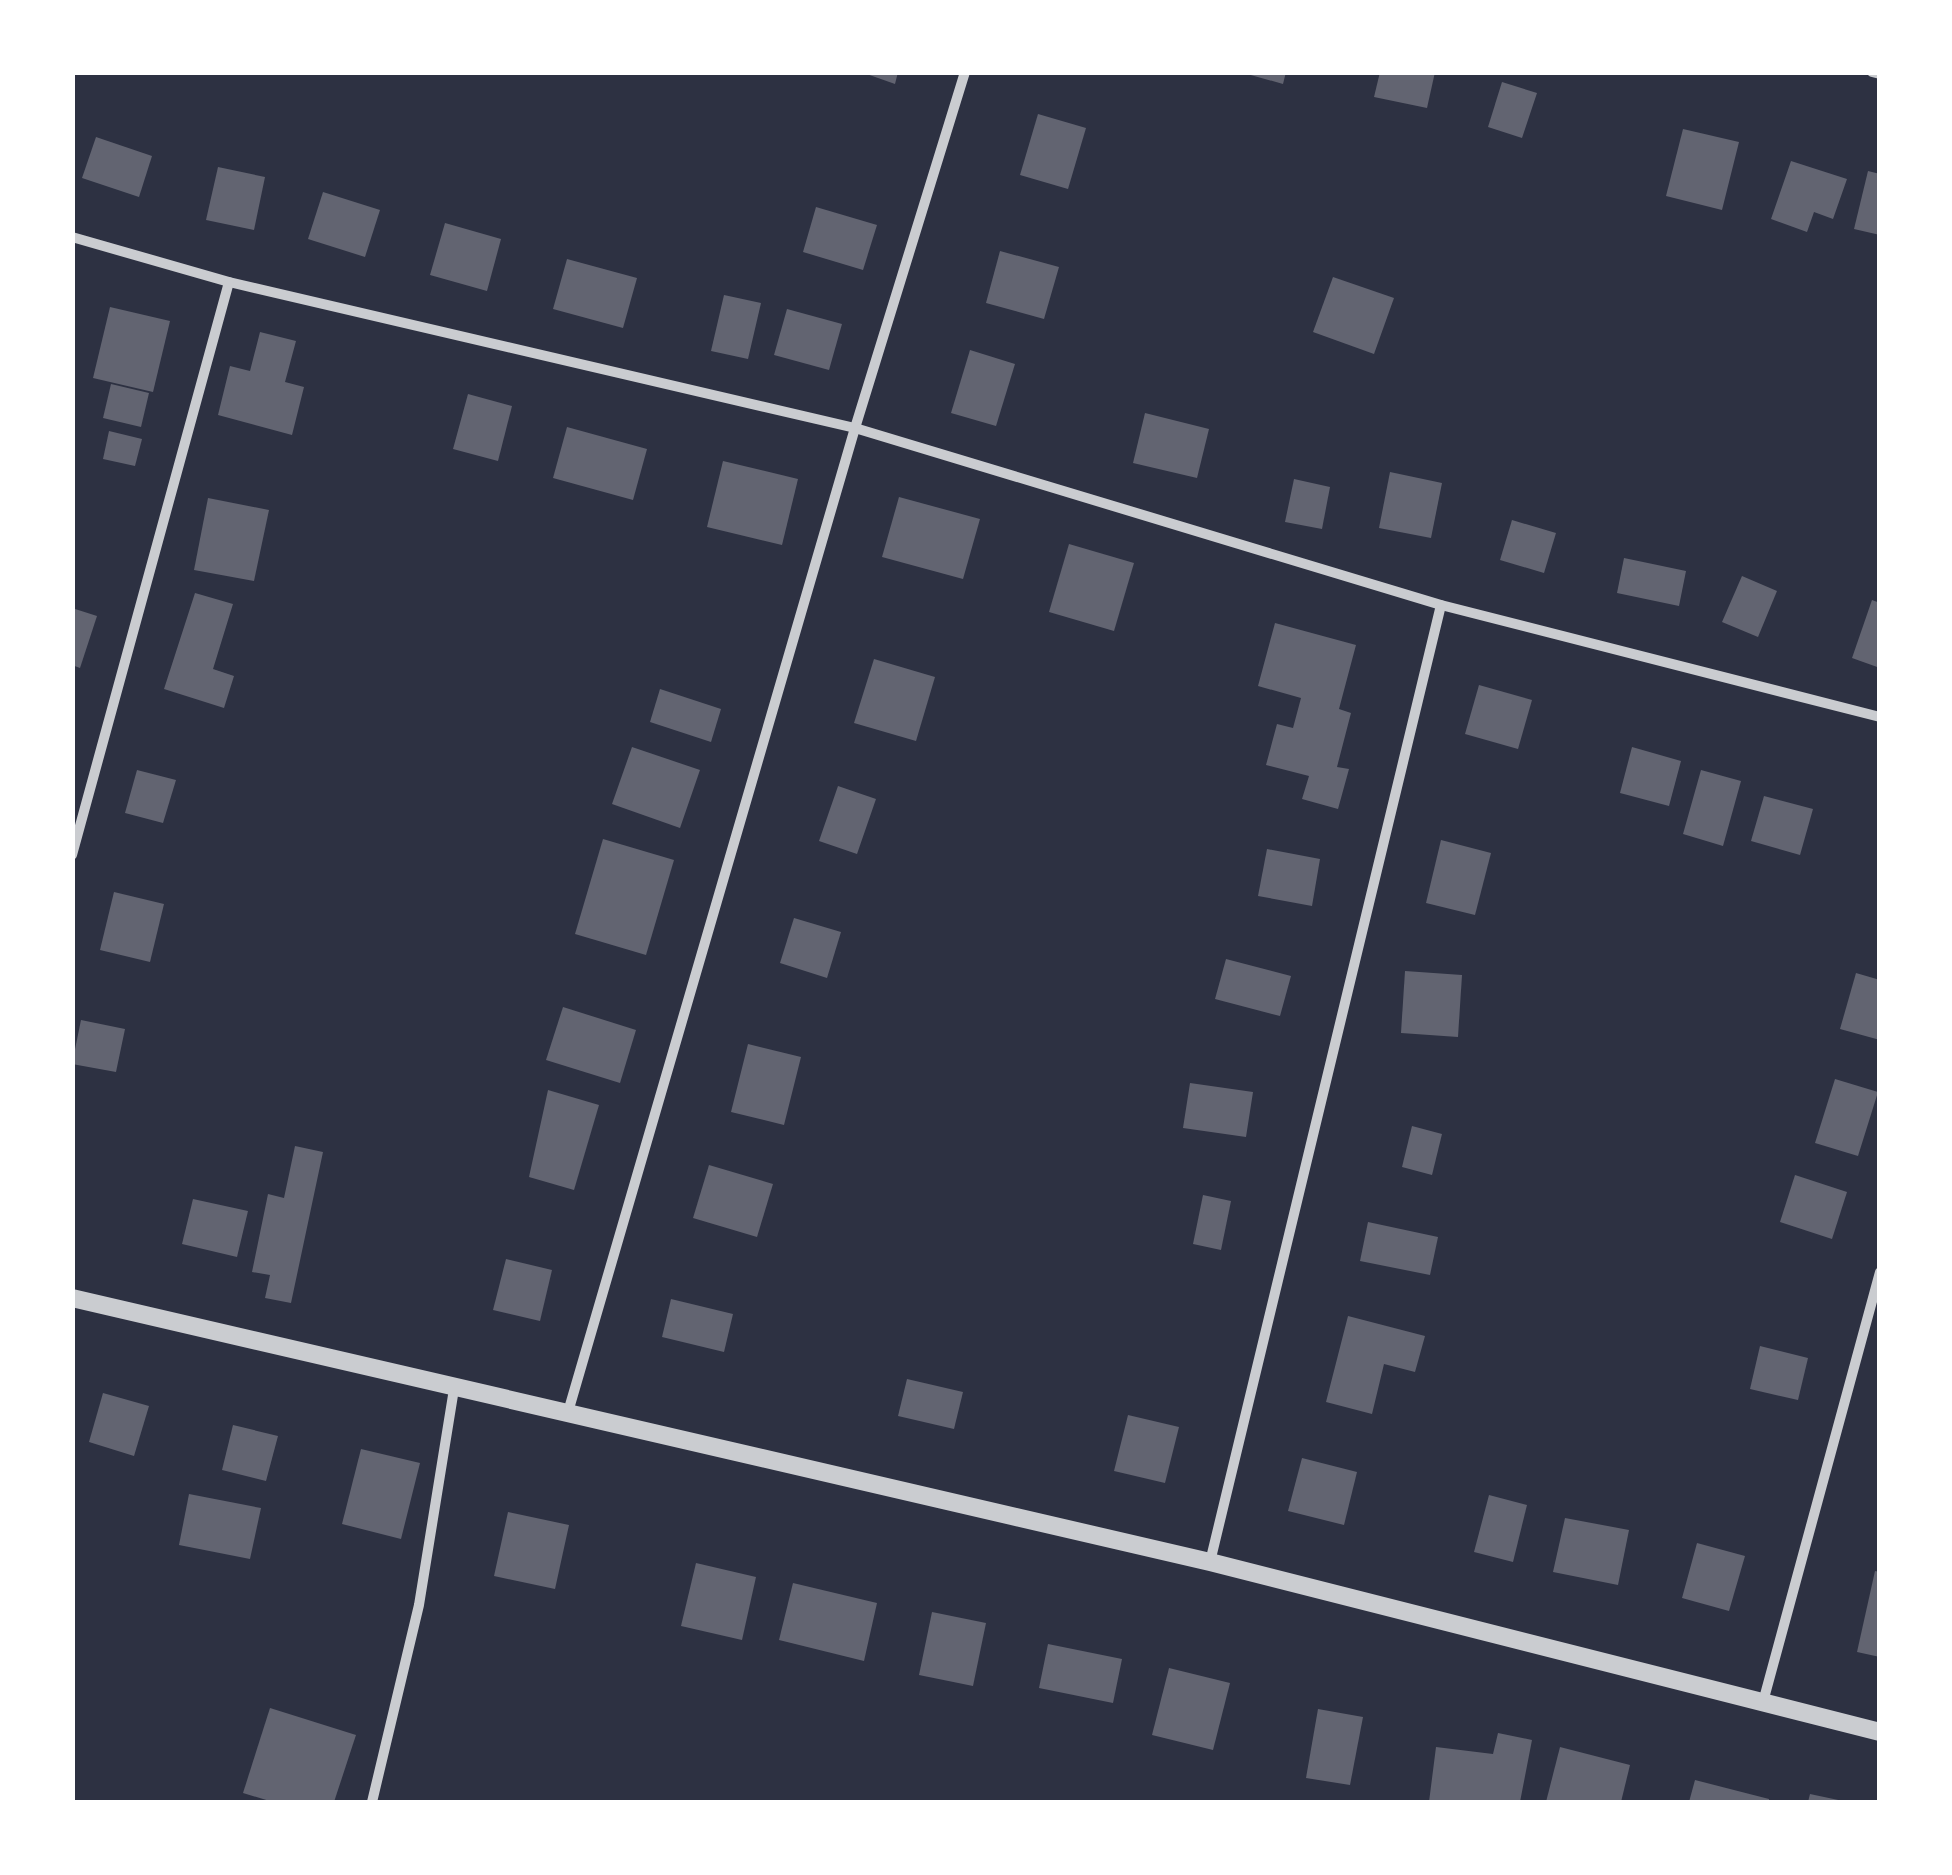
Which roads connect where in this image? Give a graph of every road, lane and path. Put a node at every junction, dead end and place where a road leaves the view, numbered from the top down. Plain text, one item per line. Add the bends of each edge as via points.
1 (965, 72) edge
2 (1872, 72) edge
3 (1880, 74) edge
4 (72, 237) edge
5 (229, 282) junction
6 (855, 428) junction
7 (1441, 605) junction
8 (1880, 717) edge
9 (72, 855) edge
10 (1880, 1272) edge
11 (72, 1298) edge
12 (454, 1390) junction
13 (568, 1412) junction
14 (1210, 1562) junction
15 (1763, 1702) junction
16 (1880, 1732) edge
17 (372, 1802) edge

1 - 6 street
2 - 3 street
4 - 5 street
5 - 6 street
5 - 9 street
6 - 7 street
6 - 13 street
7 - 8 street
7 - 14 street
10 - 15 street
11 - 12 street
12 - 13 street
12 - 17 street via 420,1606
13 - 14 street
14 - 15 street
15 - 16 street

